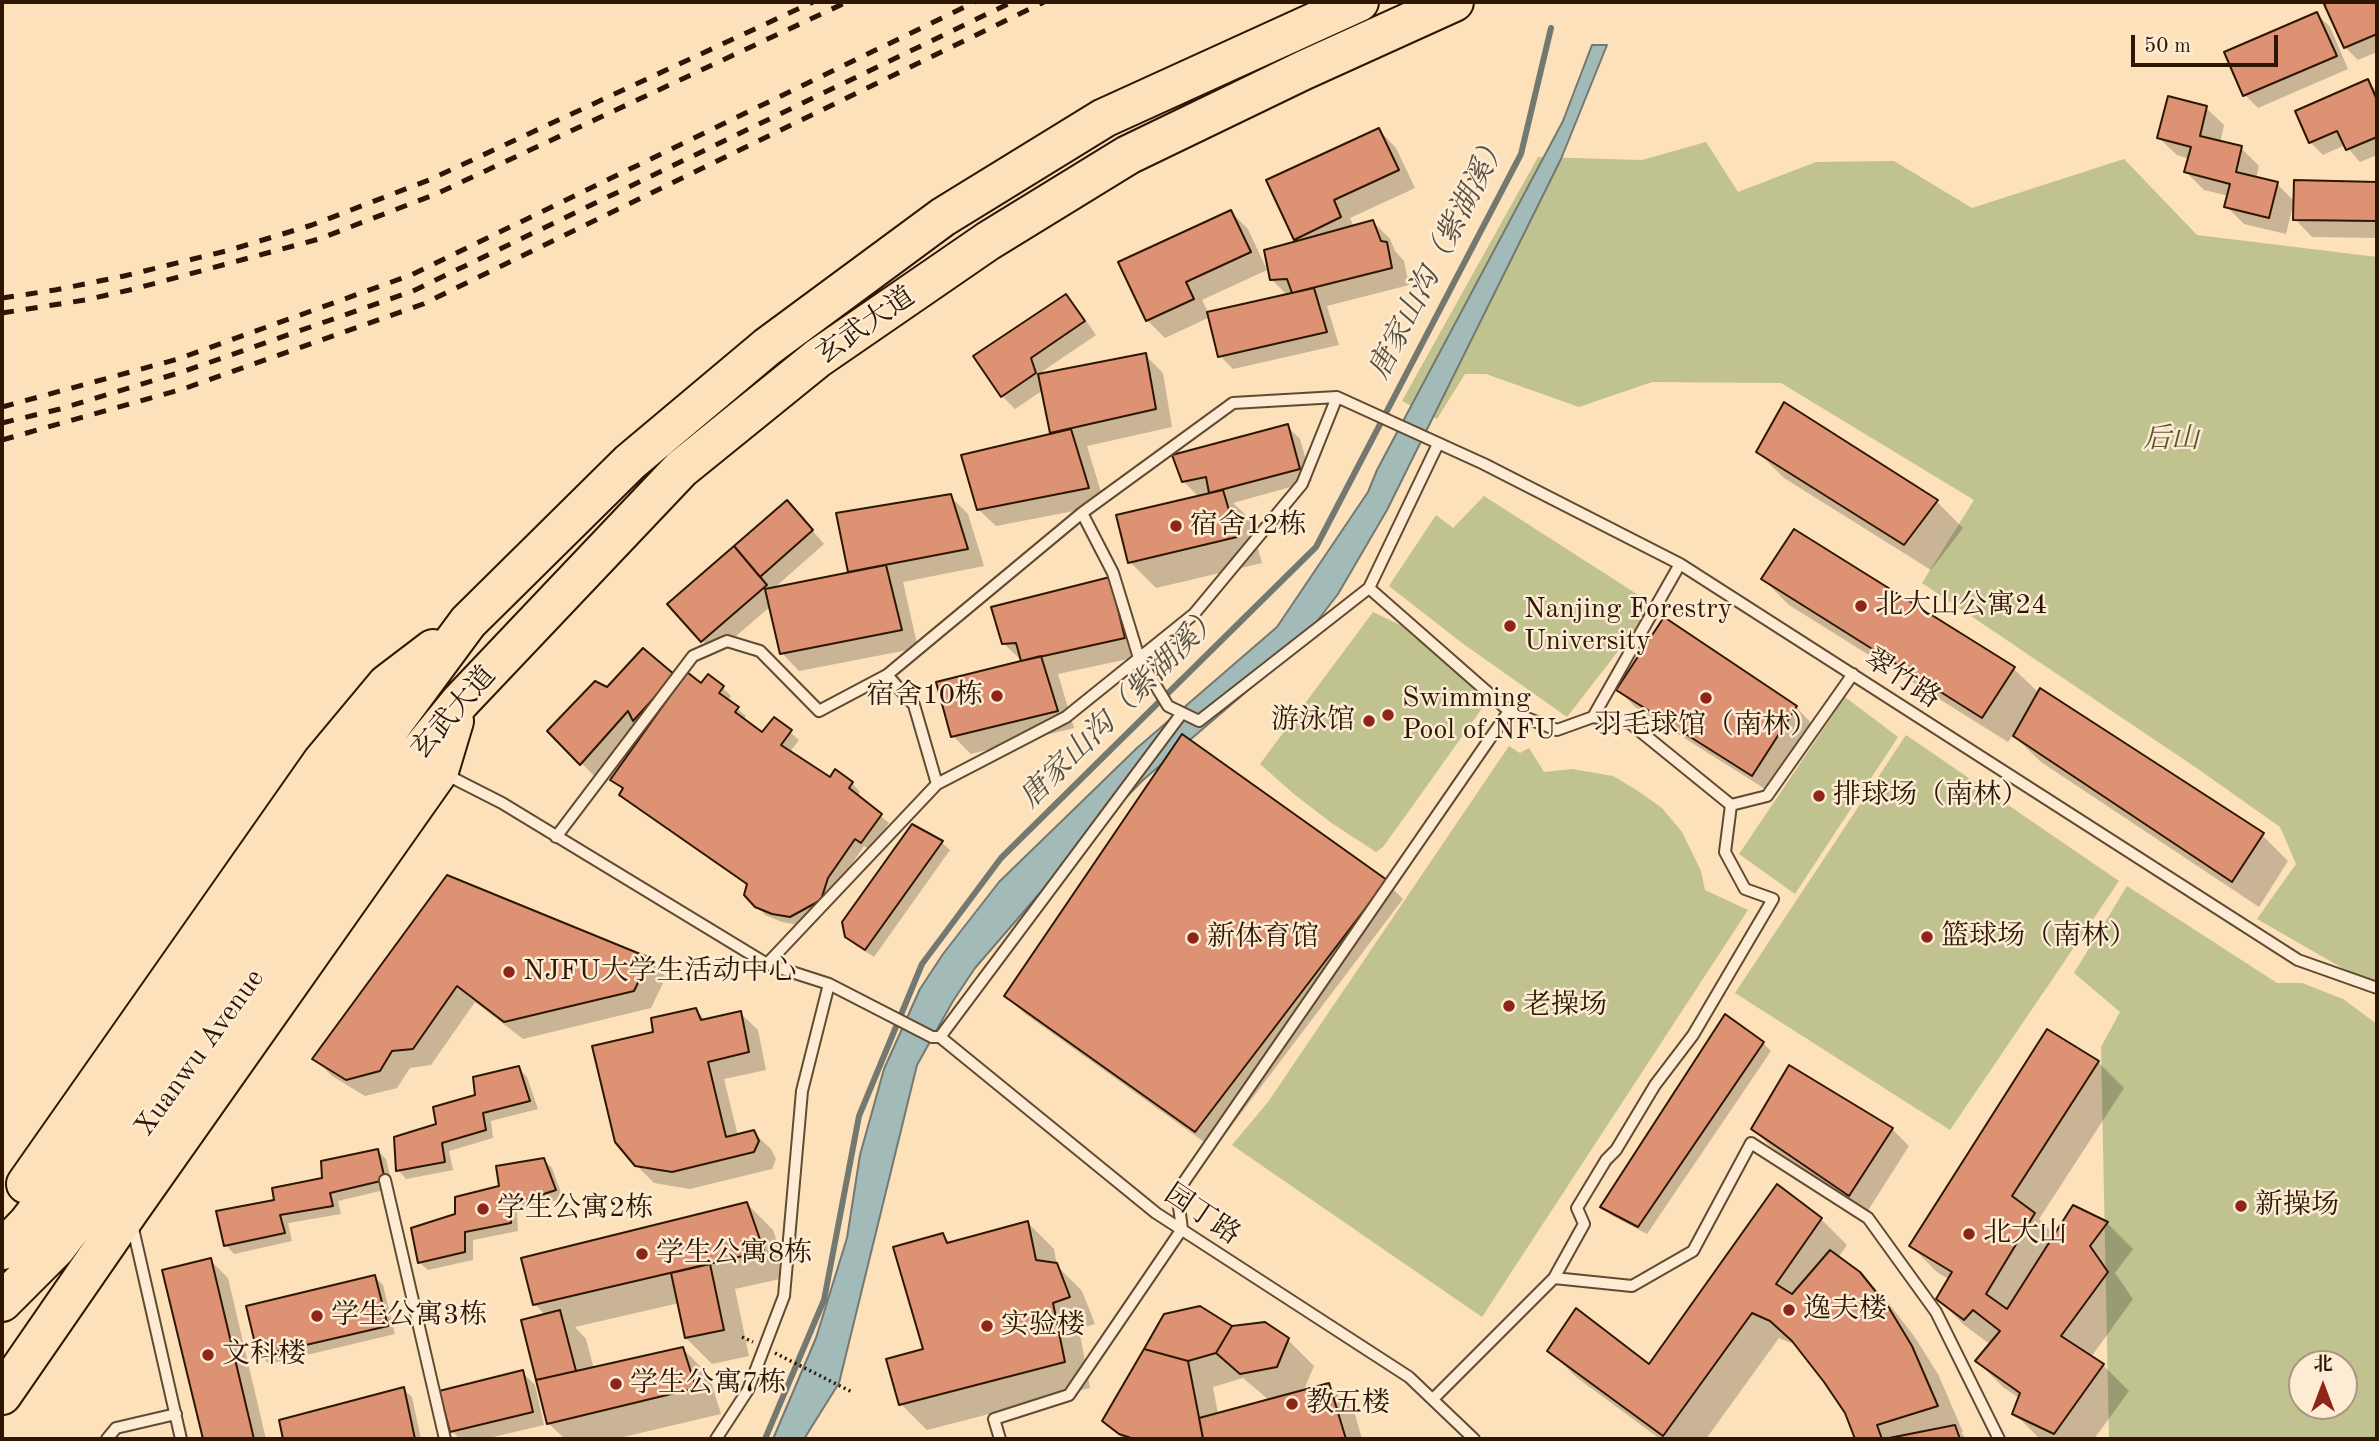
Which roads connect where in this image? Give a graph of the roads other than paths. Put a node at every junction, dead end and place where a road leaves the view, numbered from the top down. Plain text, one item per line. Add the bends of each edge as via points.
1 (1359, 2) edge
2 (1454, 2) edge
3 (1337, 397) junction
4 (1438, 444) junction
5 (1082, 513) junction
6 (1680, 564) junction
7 (1369, 588) junction
8 (468, 622) junction
9 (1139, 658) junction
10 (1853, 674) junction
11 (887, 675) junction
12 (460, 702) junction
13 (1509, 711) junction
14 (1182, 713) junction
15 (1593, 717) junction
16 (439, 771) junction
17 (937, 784) junction
18 (347, 786) joint
19 (385, 794) joint
20 (1731, 805) junction
21 (556, 837) junction
22 (767, 964) junction
23 (830, 984) junction
24 (2377, 988) edge
25 (940, 1037) junction
26 (385, 1180) dead end
27 (129, 1211) junction
28 (15, 1221) edge
29 (1182, 1229) junction
30 (2, 1250) edge
31 (1554, 1278) junction
32 (2, 1302) edge
33 (2, 1395) edge
34 (1433, 1399) junction
35 (176, 1414) junction
36 (107, 1439) edge
37 (181, 1439) edge
38 (445, 1439) edge
39 (716, 1439) edge
40 (1000, 1439) edge
41 (1474, 1439) edge
42 (1999, 1439) edge

1 - 8 highway, 玄武大道 via 1104,117 943,217 767,347 630,462
2 - 12 highway, 玄武大道 via 1128,155 988,241 818,358 681,469
3 - 4 lane, 翠竹路
3 - 5 lane via 1233,403
3 - 9 lane via 1302,484 1194,614
4 - 6 lane, 翠竹路
4 - 7 lane
5 - 9 lane via 1113,573
5 - 11 lane
6 - 10 lane, 翠竹路
6 - 15 lane
7 - 13 lane
7 - 14 lane via 1199,721
8 - 18 highway, 玄武大道
8 - 28 highway via 387,684 322,761
9 - 14 lane via 1168,706
9 - 17 lane via 1066,717
10 - 20 lane via 1767,796
10 - 24 lane, 翠竹路 via 2298,960
11 - 17 lane via 914,705
11 - 21 lane via 819,711 760,650 727,641 693,656
12 - 16 highway
12 - 19 highway, 玄武大道
13 - 15 lane via 1557,730
13 - 29 lane via 1177,1192
14 - 25 lane
15 - 20 lane via 1630,723
16 - 21 lane, 园丁路
16 - 27 highway
17 - 22 lane
18 - 28 highway, Xuanwu Avenue via 167,1040
19 - 32 highway, Xuanwu Avenue via 165,1104 56,1248
20 - 31 lane via 1725,852 1745,889 1773,898 1693,1035 1655,1085 1577,1208 1584,1224
21 - 22 lane, 园丁路
22 - 23 lane, 园丁路
23 - 25 lane, 园丁路 via 909,1026
23 - 39 lane via 802,1091 784,1296 748,1390
25 - 29 lane, 园丁路 via 1156,1213
26 - 38 lane
27 - 33 highway
27 - 35 lane
28 - 30 highway
29 - 34 lane, 园丁路 via 1409,1377
29 - 40 lane via 1069,1395 993,1419
31 - 34 lane
31 - 42 lane via 1632,1286 1693,1251 1751,1143 1868,1218 1936,1312
34 - 41 lane, 园丁路
35 - 36 lane via 116,1428
35 - 37 lane

